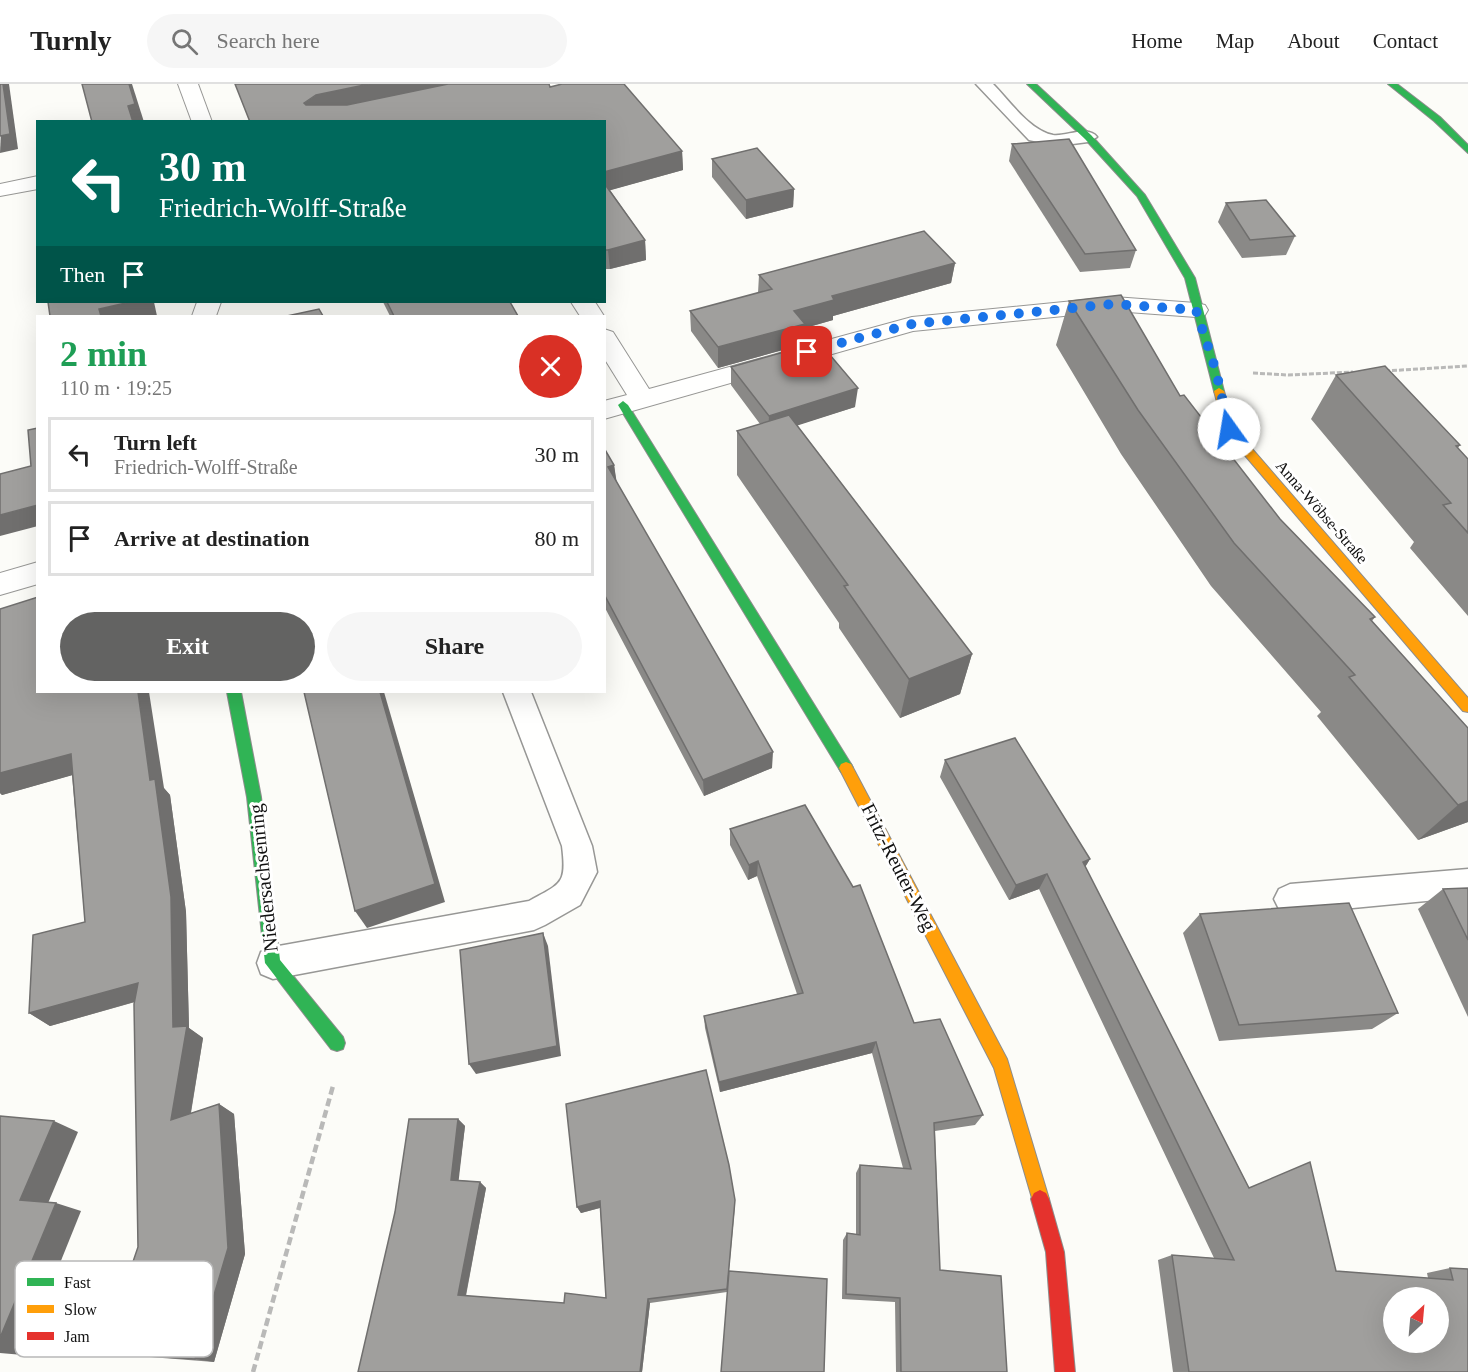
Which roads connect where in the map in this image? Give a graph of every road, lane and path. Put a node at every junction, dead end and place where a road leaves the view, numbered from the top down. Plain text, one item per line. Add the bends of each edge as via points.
1 (188, 84) edge
2 (984, 84) edge
3 (1031, 84) edge
4 (1392, 84) edge
5 (201, 120) edge
6 (1089, 136) junction
7 (1468, 150) edge
8 (36, 182) edge
9 (0, 190) edge
10 (1196, 310) junction
11 (606, 344) edge
12 (1468, 366) edge
13 (1216, 371) junction
14 (1378, 371) edge
15 (1355, 372) edge
16 (624, 405) edge
17 (36, 574) edge
18 (0, 584) edge
19 (234, 693) edge
20 (517, 693) edge
21 (1468, 707) edge
22 (1468, 882) edge
23 (1290, 899) dead end
24 (273, 963) junction
25 (337, 1043) joint
26 (253, 1372) edge
27 (1065, 1372) edge

1 - 5 street
2 - 6 lane via 1035,136 1058,141
3 - 6 street, Anna-Wöbse-Straße
4 - 7 street
6 - 10 street, Anna-Wöbse-Straße via 1141,195 1190,278
8 - 9 street
10 - 13 street, Anna-Wöbse-Straße
10 - 16 street via 1114,304 912,324
11 - 16 street, Fritz-Reuter-Weg
12 - 14 path
13 - 15 path via 1288,375
13 - 21 street, Anna-Wöbse-Straße via 1229,429
16 - 27 street, Fritz-Reuter-Weg via 851,774 1001,1065 1055,1252
17 - 18 street
19 - 24 street, Niedersachsenring via 254,797
20 - 24 lane via 577,846 581,872 569,895 534,915
22 - 23 lane
24 - 25 street, Niedersachsenring
25 - 26 path via 333,1086

